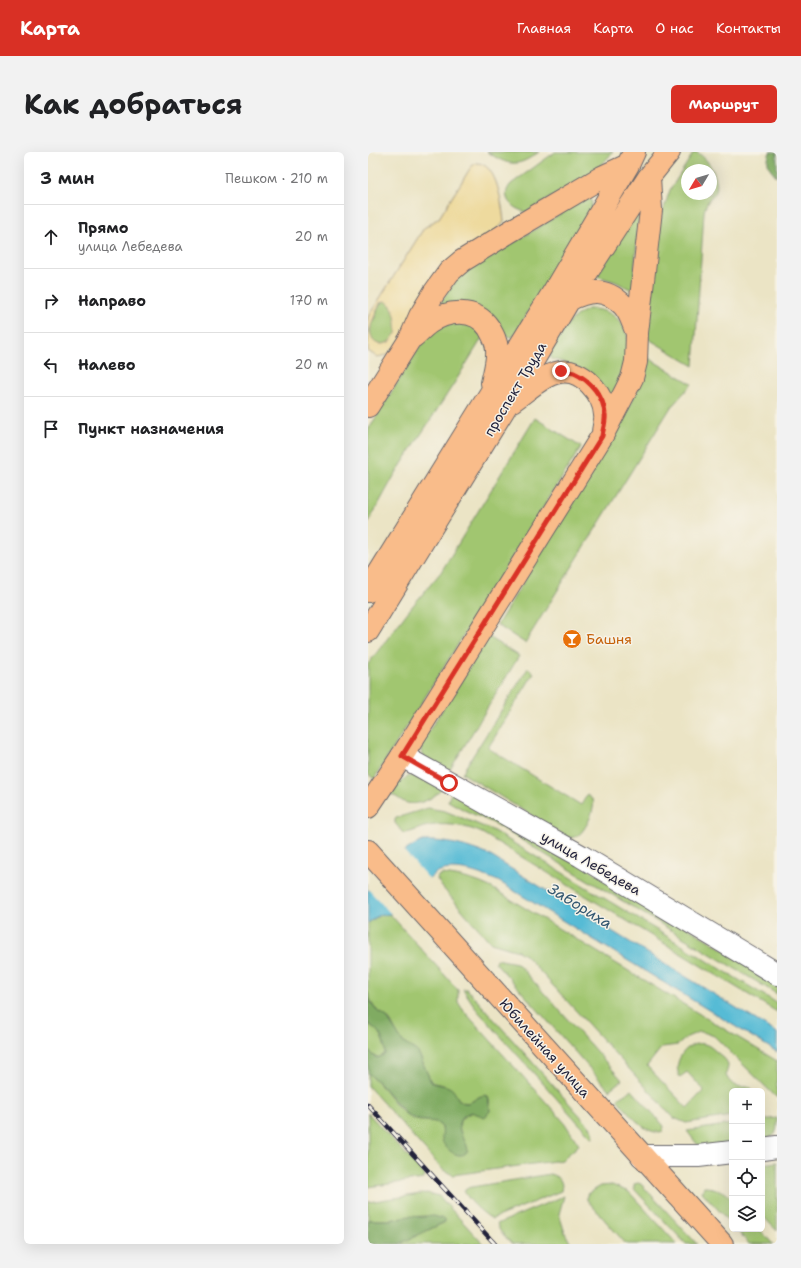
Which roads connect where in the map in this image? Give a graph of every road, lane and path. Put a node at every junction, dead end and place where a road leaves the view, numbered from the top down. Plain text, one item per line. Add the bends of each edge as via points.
1 (669, 152) edge
2 (631, 158) edge
3 (649, 177) junction
4 (569, 300) junction
5 (637, 333) junction
6 (410, 339) junction
7 (497, 401) junction
8 (368, 406) edge
9 (602, 436) junction
10 (368, 591) edge
11 (368, 631) edge
12 (402, 756) junction
13 (368, 808) edge
14 (370, 853) edge
15 (777, 974) edge
16 (777, 1147) edge
17 (765, 1149) edge
18 (729, 1152) edge
19 (642, 1156) junction
20 (722, 1244) edge

1 - 3 main road, проспект Труда
2 - 3 main road
2 - 6 main road via 462,261 440,283 420,316
2 - 7 main road, проспект Труда via 554,291
3 - 4 main road, проспект Труда
3 - 5 main road via 651,210
4 - 5 main road via 589,292 610,296 623,305 630,314
4 - 7 main road, проспект Труда
5 - 9 main road via 636,362 632,378
6 - 7 main road via 442,316 458,312 477,316 485,322 495,338 498,349
6 - 8 main road
7 - 9 main road via 548,375 561,371 573,373 594,388 601,399 605,415
7 - 10 main road, проспект Труда
7 - 11 main road, проспект Труда
9 - 12 main road
12 - 13 main road
12 - 15 street, улица Лебедева via 581,856
14 - 19 main road, Юбилейная улица
16 - 17 street
18 - 19 street via 698,1156
19 - 20 main road, Юбилейная улица

